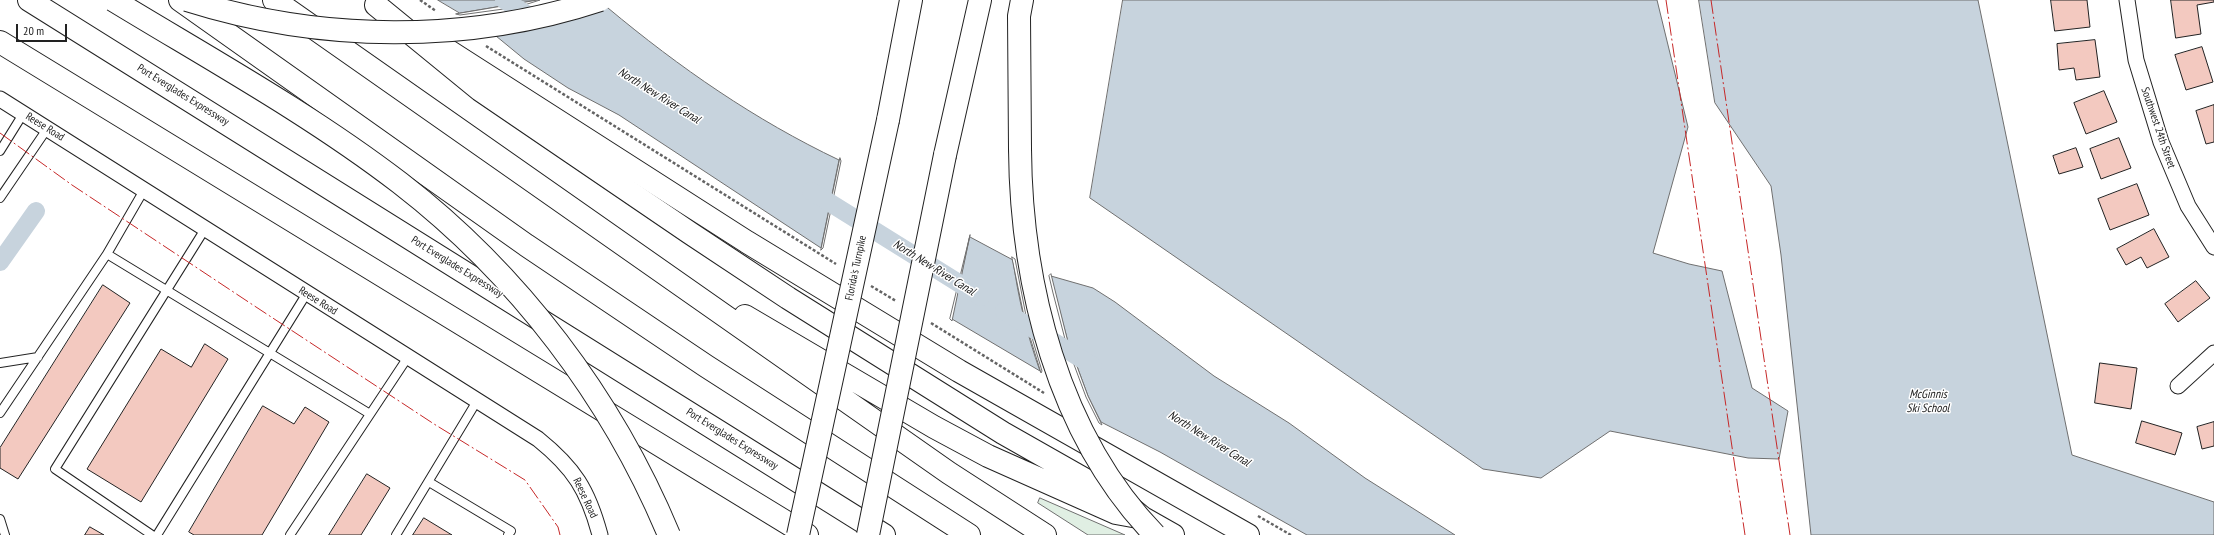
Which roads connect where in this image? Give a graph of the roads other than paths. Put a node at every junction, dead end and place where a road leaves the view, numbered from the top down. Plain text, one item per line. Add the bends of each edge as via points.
1 (29, 0) edge
2 (113, 0) edge
3 (180, 0) edge
4 (187, 0) edge
5 (274, 0) edge
6 (600, 0) edge
7 (911, 0) edge
8 (980, 0) edge
9 (1022, 0) edge
10 (2127, 0) edge
11 (373, 2) edge
12 (0, 42) edge
13 (0, 100) edge
14 (23, 114) junction
15 (47, 129) junction
16 (0, 151) edge
17 (144, 190) junction
18 (0, 198) edge
19 (205, 229) junction
20 (2214, 247) edge
21 (107, 254) junction
22 (641, 258) junction
23 (168, 289) junction
24 (307, 293) junction
25 (2214, 353) edge
26 (270, 354) junction
27 (38, 357) junction
28 (408, 357) junction
29 (0, 362) edge
30 (2178, 386) dead end
31 (477, 401) junction
32 (0, 413) edge
33 (370, 414) junction
34 (429, 482) junction
35 (0, 519) edge
36 (1149, 526) edge
37 (5, 535) edge
38 (152, 535) edge
39 (157, 535) edge
40 (290, 535) edge
41 (396, 535) edge
42 (508, 535) edge
43 (600, 535) edge
44 (669, 535) edge
45 (798, 535) edge
46 (807, 535) edge
47 (868, 535) edge
48 (884, 535) edge
49 (969, 535) edge
50 (1045, 535) edge
51 (1172, 535) edge
52 (1248, 535) edge

1 - 48 main road, Port Everglades Expressway
2 - 44 main road, bridge via 352,148 401,184 453,228 501,275 560,344 603,406 634,462
3 - 49 main road via 526,246 706,366
4 - 6 main road, bridge via 270,20 371,32 462,30 546,16
5 - 22 main road
7 - 45 main road, Florida's Turnpike, bridge via 888,120
8 - 47 main road, bridge via 945,155
9 - 36 main road, bridge via 1019,16 1020,149 1025,234 1036,299 1052,356 1076,417 1124,497
10 - 20 street, Southwest 24th Street via 2136,60 2161,142 2188,206
11 - 36 main road via 480,90 690,233 788,298 1003,433 1121,500
11 - 52 main road via 767,254 960,371
12 - 46 main road
13 - 14 street, Reese Road
14 - 15 street, Reese Road
14 - 16 lane
15 - 17 street, Reese Road
15 - 18 lane
17 - 19 street, Reese Road
17 - 21 lane
19 - 23 lane
19 - 24 street, Reese Road
21 - 23 lane
21 - 27 lane
22 - 36 main road via 988,456
22 - 50 main road via 949,473
23 - 26 lane
23 - 38 lane via 55,469
24 - 26 lane
24 - 28 street, Reese Road
25 - 30 street
26 - 33 lane
26 - 39 lane
27 - 29 lane
27 - 32 lane
28 - 31 street, Reese Road
28 - 33 lane
31 - 34 lane
31 - 43 street, Reese Road via 538,439 560,457 586,495
33 - 40 lane
34 - 41 lane
34 - 42 lane via 511,531
35 - 37 lane
36 - 51 main road

